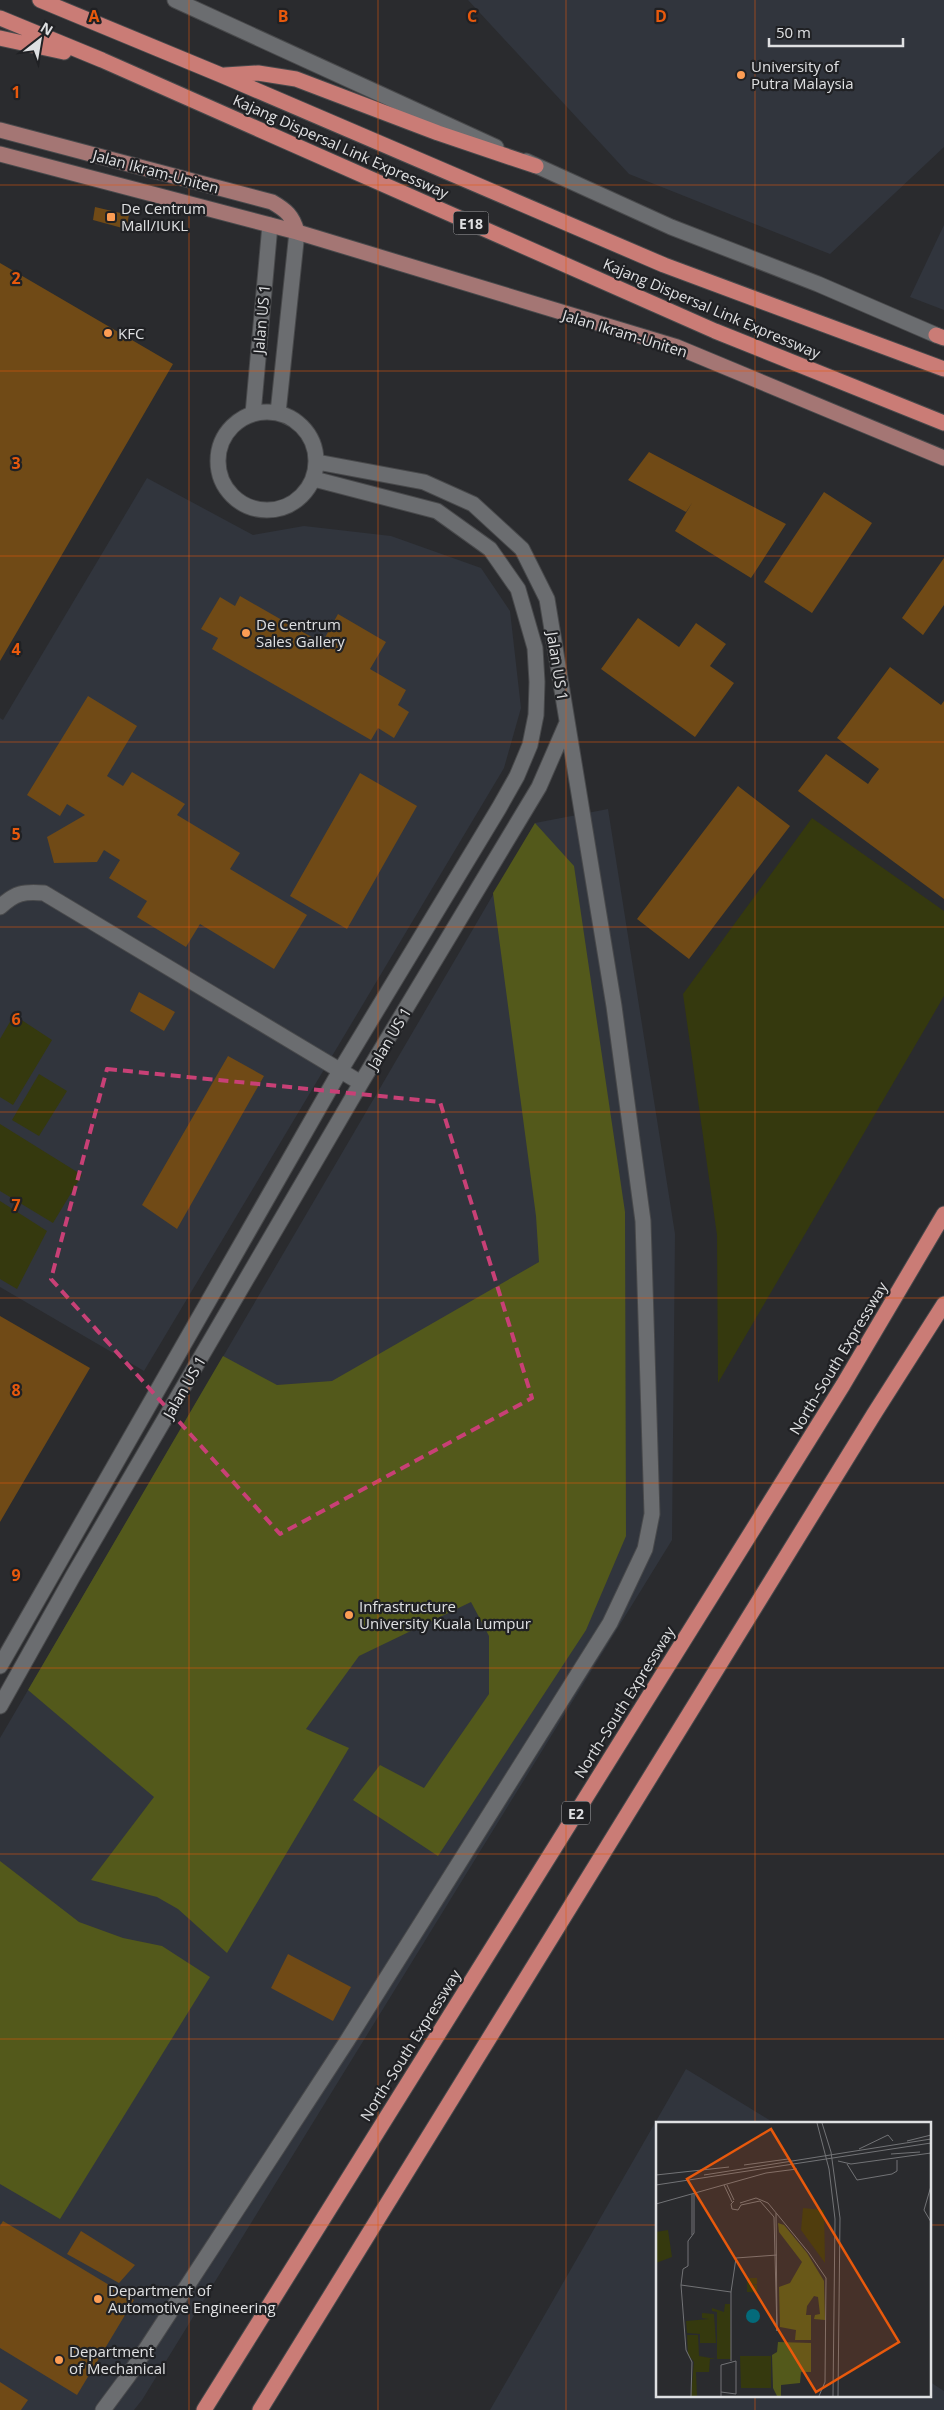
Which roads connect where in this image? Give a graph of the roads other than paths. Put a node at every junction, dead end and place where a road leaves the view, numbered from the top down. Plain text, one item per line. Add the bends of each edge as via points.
1 (40, 0) edge
2 (175, 0) edge
3 (0, 18) edge
4 (0, 38) edge
5 (102, 60) junction
6 (221, 75) junction
7 (0, 130) edge
8 (0, 154) edge
9 (536, 166) junction
10 (270, 225) junction
11 (297, 232) junction
12 (940, 337) edge
13 (944, 369) edge
14 (278, 413) junction
15 (253, 414) junction
16 (944, 423) edge
17 (944, 458) edge
18 (317, 462) junction
19 (314, 479) junction
20 (567, 723) junction
21 (0, 906) edge
22 (340, 1071) junction
23 (361, 1083) junction
24 (944, 1214) edge
25 (944, 1304) edge
26 (0, 1666) edge
27 (0, 1706) edge
28 (103, 2410) edge
29 (204, 2410) edge
30 (260, 2410) edge

1 - 6 highway, Kajang Dispersal Link Expressway / E18
2 - 9 street
3 - 5 highway, Kajang Dispersal Link Expressway / E18
4 - 5 highway
5 - 16 highway, Kajang Dispersal Link Expressway / E18 via 715,330
6 - 9 highway via 258,73 296,79
6 - 13 highway, Kajang Dispersal Link Expressway / E18 via 664,265
7 - 11 main road, Jalan Ikram-Uniten via 272,202 286,210
8 - 10 main road, Jalan Ikram-Uniten
9 - 12 street via 671,227 818,284
10 - 11 main road, Jalan Ikram-Uniten
10 - 15 street, Jalan US 1
11 - 14 street, Jalan US 1
11 - 17 main road, Jalan Ikram-Uniten via 677,347
14 - 15 street
14 - 18 street via 293,419 306,431 314,446
15 - 19 street via 231,427 219,450 219,472 229,492 253,509 268,511 296,502
18 - 19 street
18 - 20 street, Jalan US 1 via 424,482 473,504 522,549 547,599
19 - 22 street, Jalan US 1 via 437,511 490,549 518,589 535,648 537,682 536,716 530,745 517,776
20 - 23 street, Jalan US 1 via 539,787
20 - 28 street via 614,1006 643,1221 652,1514 645,1549 600,1640 347,2041
21 - 22 street via 25,891 44,894
22 - 23 street
22 - 26 street, Jalan US 1
23 - 27 street, Jalan US 1
24 - 29 highway, North–South Expressway / E2 via 832,1402
25 - 30 highway

